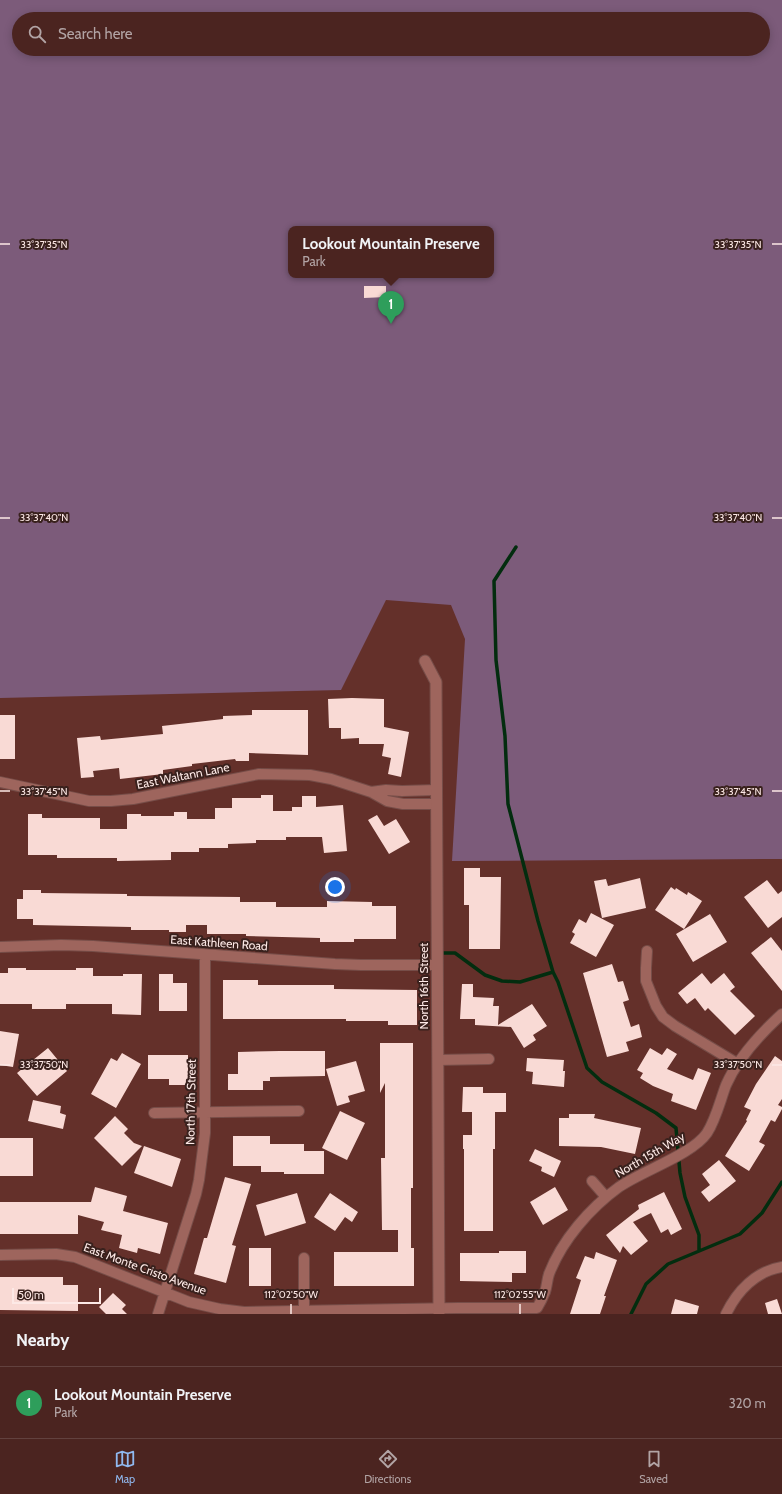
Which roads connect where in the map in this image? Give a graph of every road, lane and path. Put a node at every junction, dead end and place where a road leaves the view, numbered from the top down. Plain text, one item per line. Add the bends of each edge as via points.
1 (424, 661) dead end
2 (0, 782) edge
3 (436, 790) junction
4 (393, 791) junction
5 (418, 791) junction
6 (371, 792) junction
7 (394, 802) junction
8 (419, 804) junction
9 (436, 804) junction
10 (0, 947) edge
11 (648, 951) dead end
12 (205, 956) junction
13 (437, 965) junction
14 (782, 1014) edge
15 (489, 1059) dead end
16 (438, 1060) junction
17 (738, 1064) junction
18 (299, 1111) dead end
19 (205, 1112) junction
20 (154, 1113) dead end
21 (592, 1181) dead end
22 (606, 1197) junction
23 (0, 1255) edge
24 (304, 1258) dead end
25 (782, 1267) edge
26 (164, 1292) junction
27 (537, 1308) joint
28 (304, 1310) junction
29 (439, 1311) edge
30 (158, 1314) edge
31 (726, 1314) edge

1 - 3 street, North 16th Street via 436,682
2 - 6 street, East Waltann Lane via 89,801 133,799 265,774 310,775
3 - 5 street, East Waltann Lane
3 - 9 street, North 16th Street
4 - 5 street, East Waltann Lane
4 - 6 street, East Waltann Lane
4 - 7 street
5 - 8 street
6 - 7 street, East Waltann Lane
7 - 8 street, East Waltann Lane
8 - 9 street, East Waltann Lane
9 - 13 street, North 16th Street
10 - 12 street, East Kathleen Road via 93,946
11 - 17 street via 646,981 656,1006 664,1017
12 - 13 street, East Kathleen Road via 361,965
12 - 19 street, North 17th Street
13 - 16 street, North 16th Street
14 - 17 street, North 15th Way via 752,1044
15 - 16 street
16 - 29 street, North 16th Street
17 - 22 street, North 15th Way via 706,1134 685,1151 640,1174
18 - 19 street
19 - 20 street
19 - 26 street, North 17th Street via 198,1187
21 - 22 street
22 - 27 street, North 15th Way via 574,1231 560,1252
23 - 26 street, East Monte Cristo Avenue via 56,1254 75,1257
24 - 28 street
25 - 31 street via 758,1276 742,1289
26 - 28 street, East Monte Cristo Avenue via 189,1302 220,1309 244,1312
26 - 30 street, North 17th Street
27 - 29 street, East Monte Cristo Avenue
28 - 29 street, East Monte Cristo Avenue

